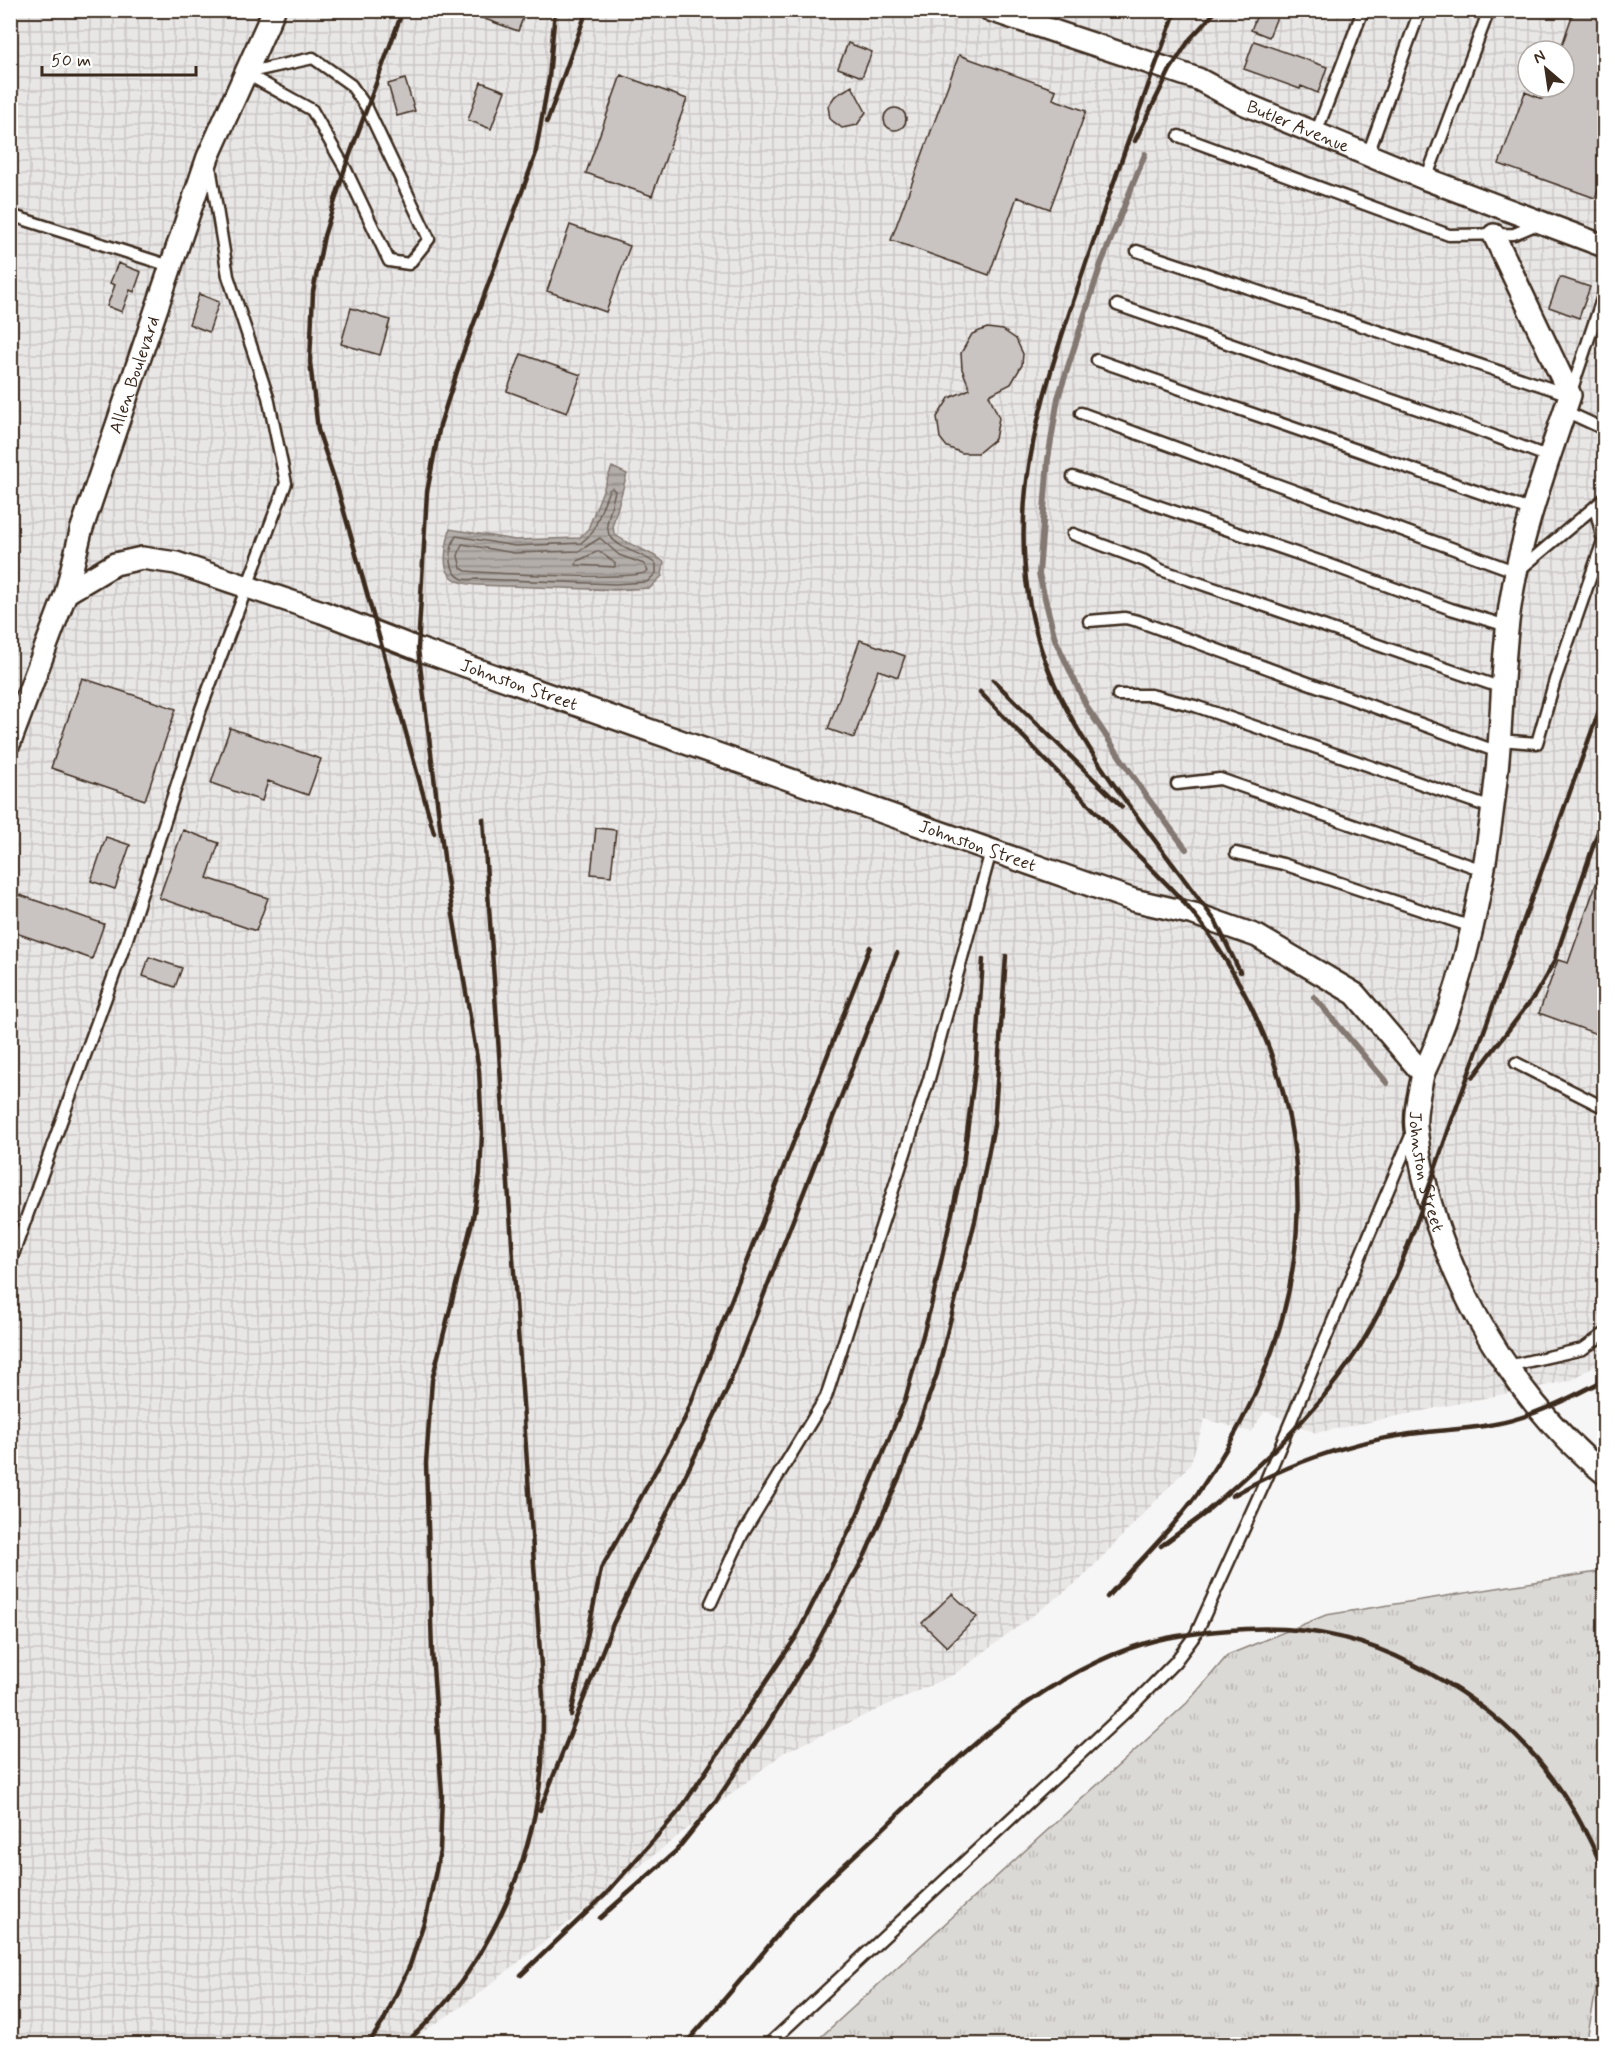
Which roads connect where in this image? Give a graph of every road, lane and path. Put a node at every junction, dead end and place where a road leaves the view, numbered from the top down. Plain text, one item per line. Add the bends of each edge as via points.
1 (274, 10) edge
2 (990, 10) edge
3 (1363, 10) edge
4 (1420, 10) edge
5 (1489, 10) edge
6 (245, 73) junction
7 (1316, 133) junction
8 (1179, 136) dead end
9 (1368, 154) junction
10 (208, 157) junction
11 (1426, 179) junction
12 (10, 215) edge
13 (1540, 223) junction
14 (1494, 235) junction
15 (1605, 246) edge
16 (1137, 250) dead end
17 (170, 266) junction
18 (1605, 293) edge
19 (1117, 305) dead end
20 (1097, 360) dead end
21 (1567, 403) junction
22 (1081, 413) dead end
23 (1605, 429) edge
24 (1550, 457) junction
25 (1073, 477) dead end
26 (1605, 499) edge
27 (1596, 507) junction
28 (1533, 511) junction
29 (1073, 534) dead end
30 (1517, 572) junction
31 (247, 588) junction
32 (66, 593) junction
33 (1089, 621) dead end
34 (1507, 626) junction
35 (1502, 688) junction
36 (1118, 695) dead end
37 (10, 742) edge
38 (1498, 746) junction
39 (1177, 784) dead end
40 (1492, 808) junction
41 (991, 851) junction
42 (1236, 853) dead end
43 (1483, 870) junction
44 (1472, 927) junction
45 (1516, 1063) dead end
46 (1422, 1074) junction
47 (1605, 1103) edge
48 (1415, 1126) junction
49 (10, 1263) edge
50 (1605, 1334) edge
51 (1508, 1366) junction
52 (1605, 1473) edge
53 (711, 1603) dead end
54 (770, 2044) edge

1 - 6 street, Allen Boulevard
2 - 7 street, Butler Avenue via 1198,79 1245,104
3 - 7 lane
4 - 9 lane
5 - 11 lane
6 - 6 lane via 312,110 345,168 389,261 409,264 429,239 367,108 351,86 313,58
6 - 10 street, Allen Boulevard
7 - 9 street, Butler Avenue
8 - 14 lane via 1449,235
9 - 11 street, Butler Avenue
10 - 17 street, Allen Boulevard
10 - 31 lane via 228,276 268,397 286,483
11 - 13 street, Butler Avenue
12 - 17 lane
13 - 14 lane via 1514,234
13 - 15 street, Butler Avenue
14 - 21 street
16 - 21 lane
17 - 32 street, Allen Boulevard via 81,531
18 - 21 lane
19 - 24 lane
20 - 28 lane
21 - 23 lane
21 - 24 street
22 - 30 lane
24 - 28 street
25 - 34 lane
26 - 27 lane
27 - 30 lane
27 - 38 lane via 1603,541 1537,742
28 - 30 street
29 - 35 lane via 1161,570
30 - 34 street
31 - 32 street, Johnston Street via 176,563 142,558 115,564
31 - 41 street, Johnston Street
31 - 49 lane via 201,709 127,939
32 - 37 street, Allen Boulevard
33 - 38 lane via 1138,621
34 - 35 street
35 - 38 street
36 - 40 lane via 1151,695 1195,706
38 - 40 street
39 - 43 lane via 1220,779
40 - 43 street
41 - 46 street, Johnston Street via 1133,900 1194,914 1257,936 1355,994
41 - 53 lane via 926,1089 826,1397 742,1535
42 - 44 lane via 1283,864
43 - 44 street
44 - 46 street via 1439,1039
45 - 47 lane via 1599,1105
46 - 48 street, Johnston Street
48 - 51 street, Johnston Street via 1440,1234 1461,1287
48 - 54 lane via 1196,1634 1150,1688
50 - 51 lane via 1583,1349
51 - 52 street, Johnston Street via 1541,1410

